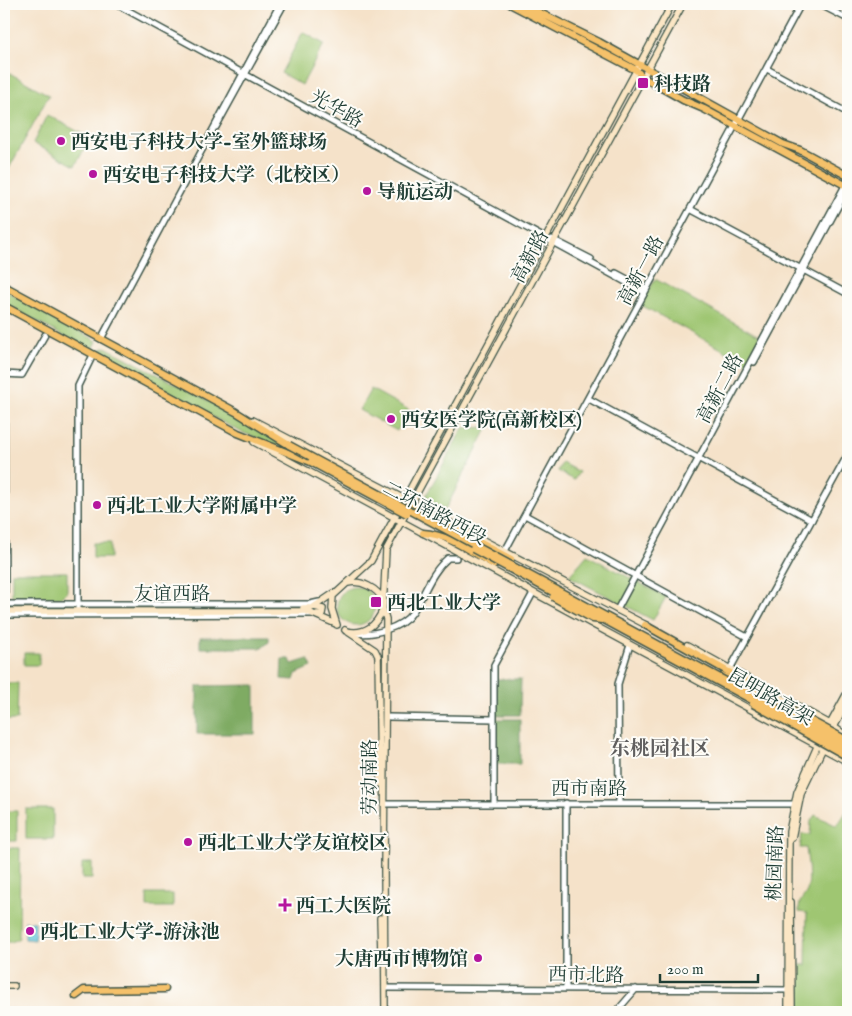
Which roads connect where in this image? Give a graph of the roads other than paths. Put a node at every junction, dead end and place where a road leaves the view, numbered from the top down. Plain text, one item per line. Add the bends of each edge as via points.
1 (116, 4) edge
2 (280, 4) edge
3 (284, 4) edge
4 (510, 4) edge
5 (522, 4) edge
6 (672, 4) edge
7 (683, 4) edge
8 (802, 4) edge
9 (819, 4) edge
10 (848, 19) edge
11 (638, 67) junction
12 (767, 69) junction
13 (647, 70) junction
14 (244, 74) junction
15 (644, 78) junction
16 (848, 113) edge
17 (737, 123) junction
18 (848, 184) edge
19 (690, 209) junction
20 (545, 237) junction
21 (554, 241) junction
22 (802, 269) junction
23 (4, 286) edge
24 (645, 290) junction
25 (848, 294) edge
26 (4, 306) edge
27 (45, 335) dead end
28 (101, 339) junction
29 (93, 354) junction
30 (4, 374) edge
31 (589, 399) junction
32 (236, 412) junction
33 (238, 433) junction
34 (699, 459) junction
35 (847, 459) edge
36 (404, 500) junction
37 (412, 504) junction
38 (525, 515) junction
39 (394, 519) junction
40 (812, 520) junction
41 (402, 523) junction
42 (423, 533) junction
43 (505, 551) junction
44 (456, 558) dead end
45 (636, 577) junction
46 (345, 585) junction
47 (336, 592) junction
48 (533, 593) junction
49 (324, 601) junction
50 (383, 601) junction
51 (78, 606) junction
52 (4, 607) edge
53 (312, 608) junction
54 (383, 609) junction
55 (618, 611) junction
56 (315, 614) junction
57 (4, 615) edge
58 (608, 619) junction
59 (337, 625) junction
60 (646, 625) junction
61 (385, 630) junction
62 (348, 631) junction
63 (747, 637) junction
64 (630, 646) junction
65 (376, 652) junction
66 (385, 657) junction
67 (730, 669) junction
68 (707, 672) junction
69 (848, 691) edge
70 (848, 701) edge
71 (791, 710) junction
72 (389, 717) dead end
73 (494, 719) junction
74 (832, 726) junction
75 (848, 737) edge
76 (848, 741) edge
77 (848, 746) edge
78 (820, 747) junction
79 (848, 752) edge
80 (848, 757) edge
81 (848, 762) edge
82 (566, 803) junction
83 (619, 803) junction
84 (384, 804) junction
85 (494, 804) junction
86 (793, 804) junction
87 (4, 986) edge
88 (14, 986) dead end
89 (385, 988) junction
90 (165, 989) dead end
91 (566, 989) junction
92 (636, 990) junction
93 (788, 990) junction
94 (76, 996) dead end
95 (384, 1012) edge
96 (616, 1012) edge
97 (788, 1012) edge
98 (792, 1012) edge

1 - 14 street, 光华路
2 - 14 street
3 - 14 street
4 - 11 main road
5 - 11 main road
6 - 11 main road, 高新路
7 - 13 main road, 高新路
8 - 12 street, 高新一路
9 - 10 street
11 - 13 main road
11 - 15 main road
11 - 20 main road, 高新路
12 - 16 street
12 - 17 street, 高新一路
13 - 15 main road, 高新路
13 - 17 main road
14 - 20 street, 光华路
14 - 28 street
15 - 17 main road
15 - 21 main road, 高新路
17 - 18 main road
17 - 19 street, 高新一路
18 - 22 street, 高新二路
19 - 22 street
19 - 24 street, 高新一路
20 - 21 street, 光华路
20 - 36 main road, 高新路
21 - 24 street, 光华路
21 - 37 main road, 高新路
22 - 25 street
22 - 34 street, 高新二路
23 - 28 main road, 二环南路西段
24 - 31 street, 高新一路
26 - 29 main road, 二环南路西段
27 - 30 street via 22,375
28 - 32 main road, 二环南路西段
29 - 33 main road, 二环南路西段
29 - 51 street via 78,386
30 - 52 street
31 - 34 street
31 - 38 street, 高新一路
32 - 36 main road, 二环南路西段 via 276,430
32 - 58 main road, 二环南路西段, bridge via 289,445
33 - 39 main road, 二环南路西段
33 - 58 main road, 二环南路西段, bridge via 311,462
34 - 40 street
34 - 45 street, 高新二路
35 - 40 street
36 - 37 main road, 二环南路西段
36 - 39 main road, 高新路
37 - 41 main road, 高新路
37 - 43 main road, 二环南路西段
37 - 58 main road, bridge via 595,605
38 - 43 street, 高新一路
38 - 45 street
39 - 41 main road, 二环南路西段
39 - 46 main road, 高新路 via 371,561
40 - 63 street
41 - 42 main road, 二环南路西段
41 - 50 main road, 高新路 via 385,556
42 - 48 main road, 二环南路西段
42 - 58 main road, bridge via 444,538 593,619
43 - 55 main road, 二环南路西段
44 - 61 street via 448,558 438,567 411,615
45 - 55 street, 高新二路
45 - 63 street
46 - 47 main road
46 - 50 main road via 352,582 364,584 376,591
47 - 49 main road
47 - 59 main road via 332,609
48 - 64 main road, 二环南路西段
48 - 73 street via 494,665
49 - 51 street via 310,604
49 - 53 main road
50 - 54 main road, 劳动南路
51 - 52 main road, 友谊西路
51 - 53 main road, 友谊西路
52 - 56 main road, 友谊西路 via 306,611
53 - 56 main road via 323,609 322,614
54 - 61 main road, 劳动南路
54 - 62 main road via 374,626
55 - 60 main road, 二环南路西段
56 - 57 street
56 - 59 main road, 友谊西路
58 - 68 main road, 二环南路西段, bridge
59 - 62 main road
60 - 67 main road, 二环南路西段
60 - 71 main road
61 - 62 street via 372,634
61 - 66 main road, 劳动南路
62 - 65 main road
63 - 67 street
64 - 78 main road, 二环南路西段
64 - 83 street via 618,684
65 - 66 main road via 376,646 380,645
65 - 95 main road, 劳动南路 via 379,663
66 - 84 main road, 劳动南路
67 - 74 main road, 二环南路西段
68 - 71 main road, bridge
68 - 77 main road, 二环南路西段, bridge
68 - 79 main road, 二环南路西段, bridge
68 - 80 main road, 昆明路高架, bridge via 726,688
69 - 74 main road
70 - 74 main road
71 - 76 main road, 昆明路高架, bridge
72 - 73 street
73 - 85 street
74 - 75 main road, 二环南路西段
74 - 78 main road, 桃园南路
78 - 81 main road, 二环南路西段
78 - 86 main road, 桃园南路 via 802,778
78 - 98 main road, 桃园南路 via 801,794 793,832
82 - 83 street, 西市南路
82 - 85 street, 西市南路
82 - 91 street
83 - 86 street, 西市南路
84 - 85 street, 西市南路
84 - 89 main road, 劳动南路
86 - 93 main road, 桃园南路 via 788,851
87 - 88 main road
89 - 91 street, 西市北路
89 - 95 main road, 劳动南路
90 - 94 main road via 84,990
91 - 92 street, 西市北路
92 - 93 street, 西市北路
92 - 96 street
93 - 97 main road, 桃园南路

